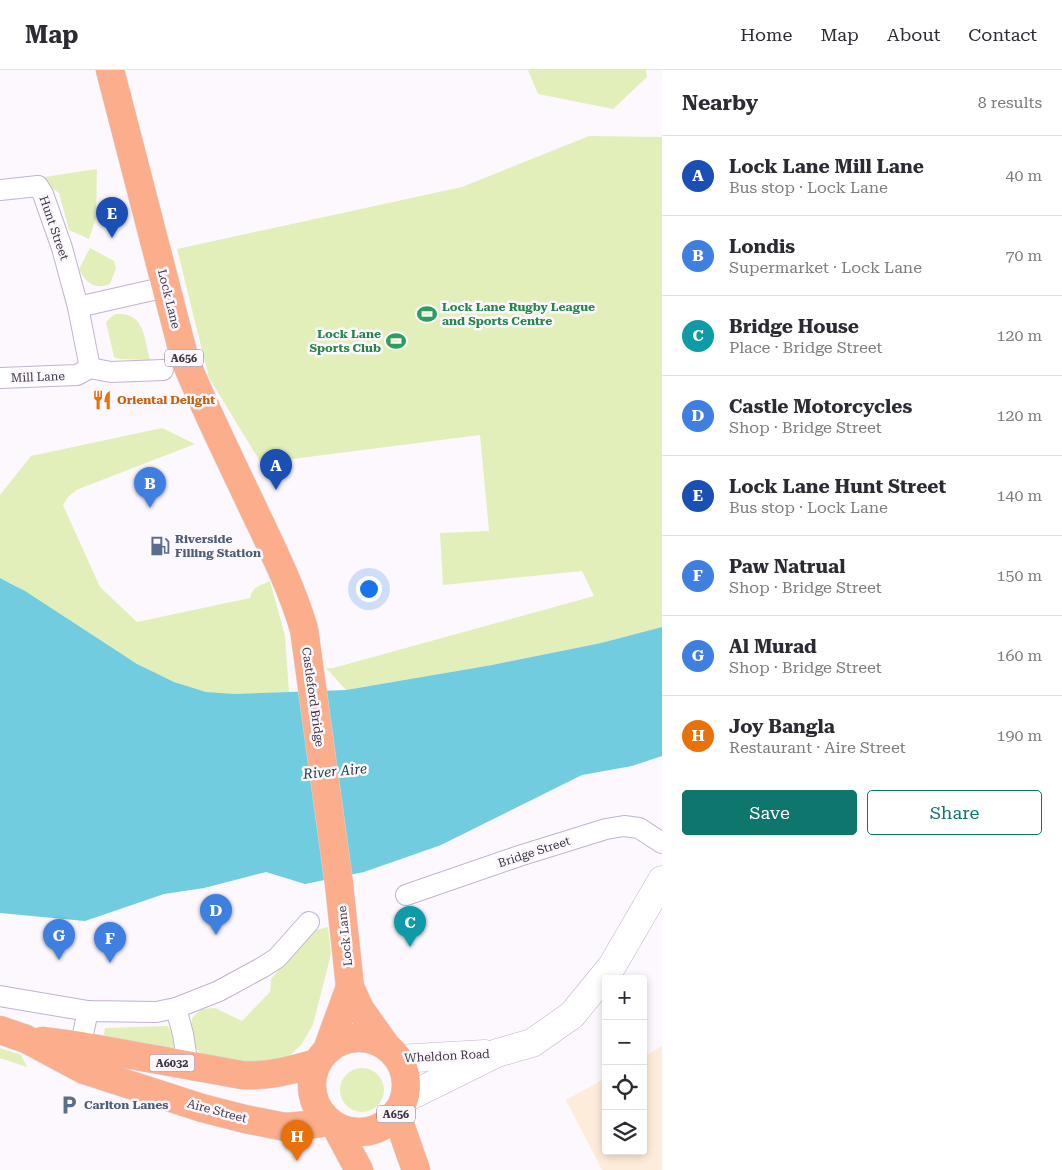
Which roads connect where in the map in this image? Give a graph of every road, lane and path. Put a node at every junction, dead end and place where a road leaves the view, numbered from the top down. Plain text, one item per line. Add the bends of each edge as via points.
1 (110, 70) edge
2 (0, 190) edge
3 (166, 287) junction
4 (78, 307) junction
5 (90, 368) junction
6 (163, 370) dead end
7 (0, 378) edge
8 (304, 629) joint
9 (662, 843) edge
10 (662, 880) edge
11 (339, 884) joint
12 (406, 895) dead end
13 (308, 922) dead end
14 (350, 987) junction
15 (0, 996) edge
16 (176, 1008) junction
17 (88, 1011) junction
18 (0, 1030) edge
19 (392, 1053) junction
20 (497, 1053) junction
21 (78, 1056) junction
22 (322, 1057) junction
23 (188, 1066) junction
24 (400, 1106) junction
25 (333, 1124) junction
26 (359, 1170) edge
27 (416, 1170) edge

1 - 3 main road, Lock Lane / A656
2 - 4 street, Hunt Street via 38,186 62,248
3 - 4 street
3 - 8 main road, Lock Lane / A656 via 185,360 294,596
4 - 5 street, Hunt Street
5 - 6 street, Mill Lane via 111,372
5 - 7 street, Mill Lane via 77,376
8 - 11 main road, Castleford Bridge / A656
9 - 12 street, Bridge Street via 639,828 606,829
10 - 20 street, Wheldon Road via 612,966 572,1015 532,1043
11 - 14 main road, Lock Lane / A656
13 - 16 street via 277,958 263,968 219,991
14 - 19 main road, Lock Lane / A656 via 360,1009
14 - 22 main road, Lock Lane / A656
15 - 17 street
16 - 17 street via 156,1012
16 - 23 street
17 - 21 street
18 - 21 main road, Aire Street / A6032
19 - 20 street, Wheldon Road
19 - 22 main road via 372,1040 356,1038 340,1042
19 - 24 main road, A656 via 405,1073 406,1089
20 - 24 street, Wheldon Road
21 - 23 main road, Aire Street / A6032
21 - 25 main road, Aire Street / A6032 via 84,1070 245,1119 285,1126
22 - 23 main road, Aire Street / A6032 via 297,1069 256,1076
22 - 25 main road, A656 via 312,1077 312,1092 316,1106
24 - 25 main road, A656 via 393,1118 380,1128 350,1132
24 - 27 main road, A656
25 - 26 main road, A656

